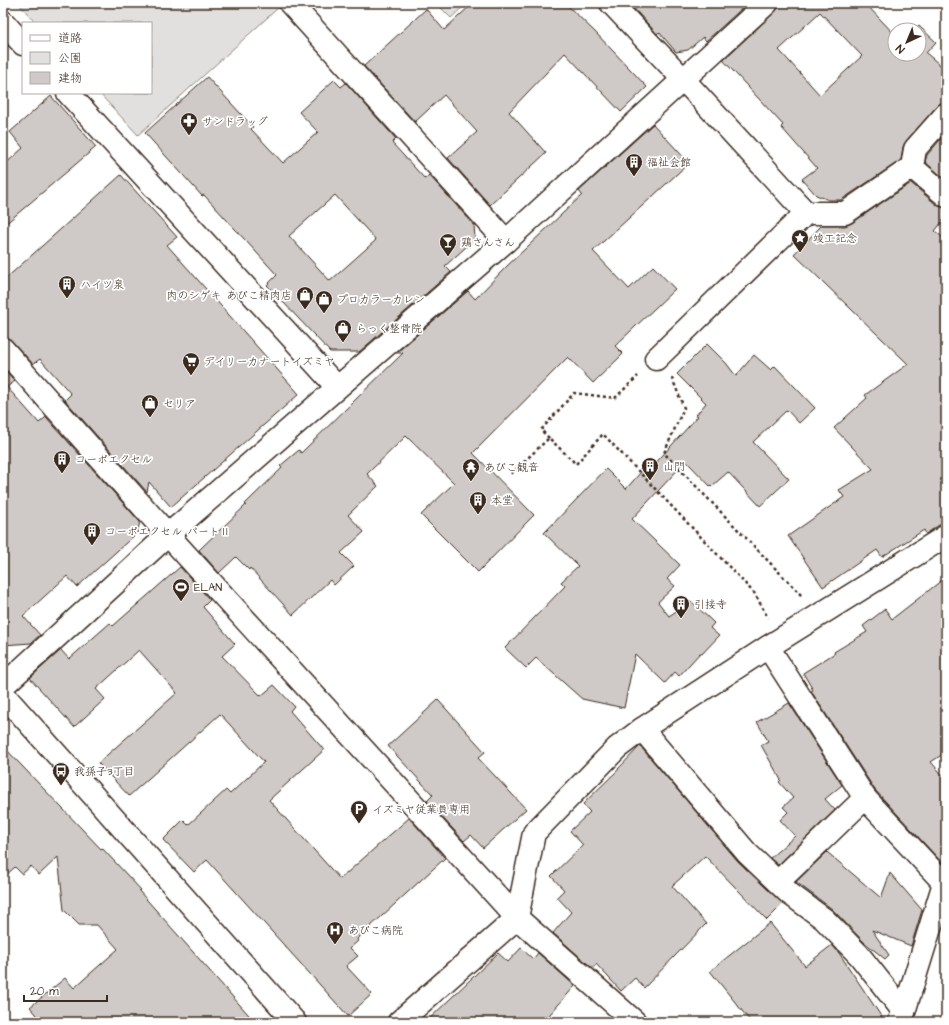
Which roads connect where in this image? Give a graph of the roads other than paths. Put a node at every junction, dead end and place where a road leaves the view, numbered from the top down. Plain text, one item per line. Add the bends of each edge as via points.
1 (290, 3) edge
2 (611, 3) edge
3 (767, 3) edge
4 (3, 22) edge
5 (22, 43) edge
6 (683, 79) junction
7 (69, 94) edge
8 (946, 114) edge
9 (912, 167) junction
10 (946, 196) edge
11 (806, 213) junction
12 (506, 241) junction
13 (3, 349) edge
14 (659, 356) road end
15 (337, 388) junction
16 (168, 535) junction
17 (946, 536) edge
18 (774, 643) junction
19 (3, 686) edge
20 (3, 694) edge
21 (642, 728) junction
22 (865, 798) junction
23 (778, 882) junction
24 (945, 884) edge
25 (517, 918) junction
26 (902, 1017) edge
27 (295, 1022) edge
28 (400, 1022) edge
29 (635, 1022) edge

1 - 12 street
2 - 6 street
3 - 6 street
4 - 5 street
6 - 11 street
6 - 12 street
7 - 15 street
8 - 9 street via 915,149
9 - 10 street
9 - 11 street via 845,214
11 - 14 street
12 - 15 street
13 - 16 street
15 - 16 street
16 - 19 street
16 - 25 street
17 - 18 street
18 - 21 street
18 - 22 street
20 - 27 street
21 - 23 street via 748,853
21 - 25 street via 617,748 534,833
22 - 23 street
22 - 24 street
23 - 26 street via 824,919 859,955
24 - 26 street
25 - 28 street
25 - 29 street

